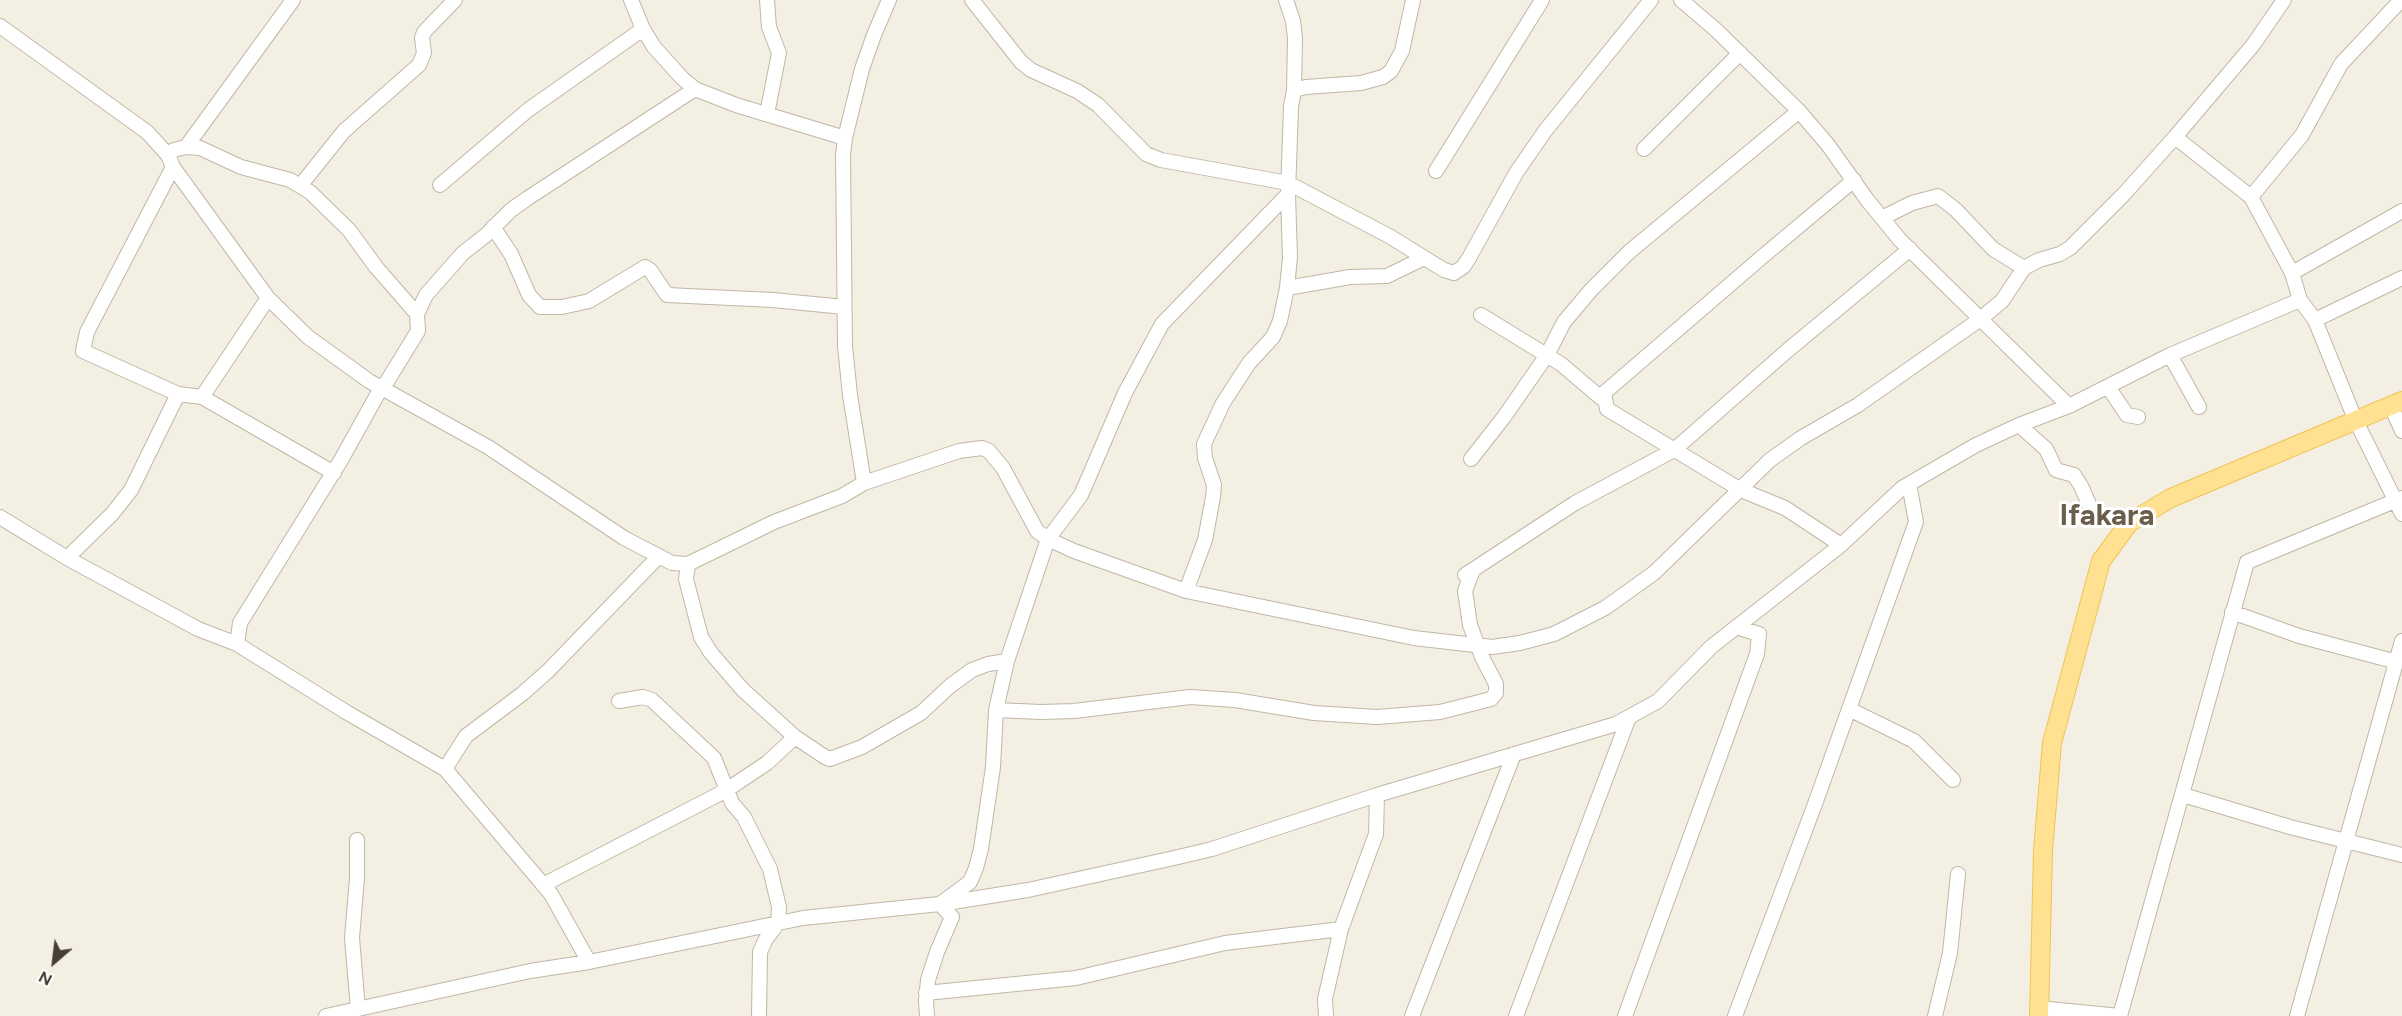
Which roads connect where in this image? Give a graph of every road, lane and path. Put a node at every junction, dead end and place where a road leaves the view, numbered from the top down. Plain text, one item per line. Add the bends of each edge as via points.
1 (293, 0) edge
2 (455, 0) edge
3 (631, 0) edge
4 (767, 0) edge
5 (889, 0) edge
6 (972, 0) edge
7 (1286, 0) edge
8 (1413, 0) edge
9 (1542, 0) edge
10 (1651, 0) edge
11 (1681, 0) edge
12 (2284, 0) edge
13 (2401, 0) edge
14 (0, 26) edge
15 (643, 28) junction
16 (1740, 53) junction
17 (695, 90) junction
18 (1294, 90) junction
19 (1799, 111) junction
20 (767, 114) junction
21 (2175, 137) junction
22 (845, 138) junction
23 (186, 147) junction
24 (1644, 149) dead end
25 (171, 161) junction
26 (1436, 171) dead end
27 (1854, 180) junction
28 (440, 185) dead end
29 (300, 186) junction
30 (1288, 189) junction
31 (2251, 197) junction
32 (2402, 212) edge
33 (1882, 218) junction
34 (493, 227) junction
35 (1910, 249) junction
36 (1424, 258) junction
37 (2024, 268) junction
38 (2292, 273) junction
39 (2402, 278) edge
40 (1287, 288) junction
41 (268, 298) junction
42 (2300, 300) junction
43 (844, 307) junction
44 (417, 314) junction
45 (1481, 315) dead end
46 (1979, 320) junction
47 (2315, 320) junction
48 (1547, 355) junction
49 (2170, 355) junction
50 (2108, 387) junction
51 (382, 388) junction
52 (1605, 393) junction
53 (178, 394) junction
54 (202, 397) junction
55 (2396, 404) edge
56 (2069, 406) junction
57 (2199, 407) dead end
58 (2138, 417) dead end
59 (2355, 419) junction
60 (2019, 425) junction
61 (2402, 431) edge
62 (1674, 450) junction
63 (1471, 459) dead end
64 (334, 473) junction
65 (864, 483) junction
66 (1909, 484) junction
67 (1741, 490) junction
68 (2399, 499) edge
69 (2092, 511) dead end
70 (2402, 514) edge
71 (0, 517) edge
72 (1048, 539) junction
73 (1841, 545) junction
74 (659, 556) junction
75 (67, 558) junction
76 (688, 564) junction
77 (1186, 591) junction
78 (2232, 612) junction
79 (1736, 627) junction
80 (2402, 641) edge
81 (237, 644) junction
82 (1477, 645) junction
83 (1007, 661) junction
84 (2397, 662) junction
85 (619, 701) dead end
86 (1849, 709) junction
87 (996, 710) junction
88 (1629, 717) junction
89 (795, 737) junction
90 (1514, 754) junction
91 (445, 769) junction
92 (1953, 780) dead end
93 (725, 791) junction
94 (1377, 795) junction
95 (2183, 795) junction
96 (357, 840) dead end
97 (2347, 841) junction
98 (2402, 855) edge
99 (1958, 874) dead end
100 (543, 885) junction
101 (940, 904) junction
102 (778, 923) junction
103 (1341, 929) junction
104 (589, 962) junction
105 (926, 993) junction
106 (358, 1009) junction
107 (2039, 1012) edge
108 (326, 1016) edge
109 (759, 1016) edge
110 (927, 1016) edge
111 (1326, 1016) edge
112 (1412, 1016) edge
113 (1516, 1016) edge
114 (1625, 1016) edge
115 (1735, 1016) edge
116 (1935, 1016) edge
117 (2120, 1016) edge
118 (2297, 1016) edge

1 - 23 street
2 - 29 street via 424,32 424,53 419,65 344,131
3 - 15 street
4 - 20 street via 769,27 779,53
5 - 22 street via 862,69
6 - 30 street via 1021,62 1098,105 1146,154
7 - 18 street via 1295,38
8 - 18 street via 1402,51 1395,66 1383,77
9 - 26 street
10 - 36 street via 1545,131 1463,267 1449,272
11 - 16 street
12 - 21 street via 2253,45
13 - 31 street via 2341,64 2302,135
14 - 25 street via 147,132
15 - 17 street via 668,63
15 - 28 street via 528,110
16 - 19 street
16 - 24 street
17 - 20 street
17 - 34 street via 528,198
18 - 30 street
19 - 27 street
19 - 48 street via 1629,252 1564,322
20 - 22 street
21 - 31 street
21 - 37 street via 2070,248
22 - 43 street
23 - 25 street via 174,150
23 - 29 street via 200,148 241,167
25 - 41 street
25 - 53 street via 87,332 83,351
27 - 33 street
27 - 52 street
29 - 44 street via 349,230
30 - 36 street via 1389,236
30 - 40 street
30 - 72 street via 1162,324 1125,393 1082,495
31 - 38 street
32 - 38 street
33 - 35 street
33 - 37 street via 1938,196 1993,249
34 - 43 street via 512,254 529,295 540,307 589,301 645,267 667,295
34 - 44 street via 446,270
35 - 46 street
35 - 62 street
36 - 40 street via 1387,276 1350,277
37 - 46 street via 2002,301
38 - 42 street
39 - 47 street
40 - 77 street via 1275,333 1223,403 1204,444 1214,484 1213,497 1205,540
41 - 51 street via 308,337
41 - 54 street
42 - 47 street
42 - 49 street
43 - 65 street via 850,395
44 - 51 street via 418,331
45 - 48 street
46 - 56 street
46 - 67 street via 1858,405 1770,460
47 - 59 street
48 - 52 street via 1601,398
48 - 63 street
49 - 50 street
49 - 57 street
50 - 56 street
50 - 58 street via 2127,415
51 - 64 street
51 - 74 street via 488,447 624,538
52 - 62 street via 1607,409
53 - 54 street
53 - 75 street via 131,490
54 - 64 street
55 - 59 main road
55 - 61 street
56 - 60 street
59 - 68 street via 2380,471
59 - 107 main road via 2171,498 2129,524 2101,561 2052,743 2043,851
60 - 66 street
60 - 69 street via 2046,449 2056,470 2074,475
62 - 67 street
62 - 82 street via 1575,503 1468,573 1465,591
64 - 81 street via 247,610 240,623
65 - 72 street via 959,451 986,449 1003,468 1032,525
65 - 76 street
66 - 73 street
66 - 86 street via 1916,522
67 - 73 street via 1785,508
67 - 82 street via 1654,573 1605,608 1554,634 1503,646
68 - 70 street
68 - 78 street via 2249,560
71 - 75 street
72 - 77 street
72 - 83 street
73 - 79 street
74 - 76 street via 672,563
74 - 91 street via 548,671 466,736
75 - 81 street via 198,629
76 - 89 street via 686,579 701,637 743,690
77 - 82 street via 1414,638
78 - 84 street via 2299,636
78 - 95 street
79 - 88 street via 1658,701
79 - 114 street via 1759,634 1756,654
80 - 84 street
81 - 91 street
82 - 87 street via 1496,684 1496,693 1491,699 1440,712 1377,717 1340,715 1235,700 1190,698 1074,711
83 - 87 street
83 - 89 street via 972,670 921,713 847,754 830,759
84 - 97 street
85 - 93 street via 643,697 656,703 714,758
86 - 92 street via 1914,741
86 - 115 street
87 - 101 street via 993,767 976,868 970,882
88 - 90 street
88 - 113 street
89 - 93 street via 767,763
90 - 94 street
90 - 112 street
91 - 100 street
93 - 100 street
93 - 102 street via 751,829 770,869 779,907
94 - 101 street via 1212,849 1028,890
94 - 103 street via 1376,834
95 - 97 street
95 - 117 street
96 - 106 street via 352,938
97 - 98 street
97 - 118 street
99 - 116 street via 1950,953
100 - 104 street
101 - 102 street
101 - 105 street via 952,917 936,952
102 - 104 street
102 - 109 street via 760,952
103 - 105 street via 1225,943 1076,978
103 - 111 street via 1325,999
104 - 106 street
105 - 110 street
106 - 108 street
107 - 117 street

